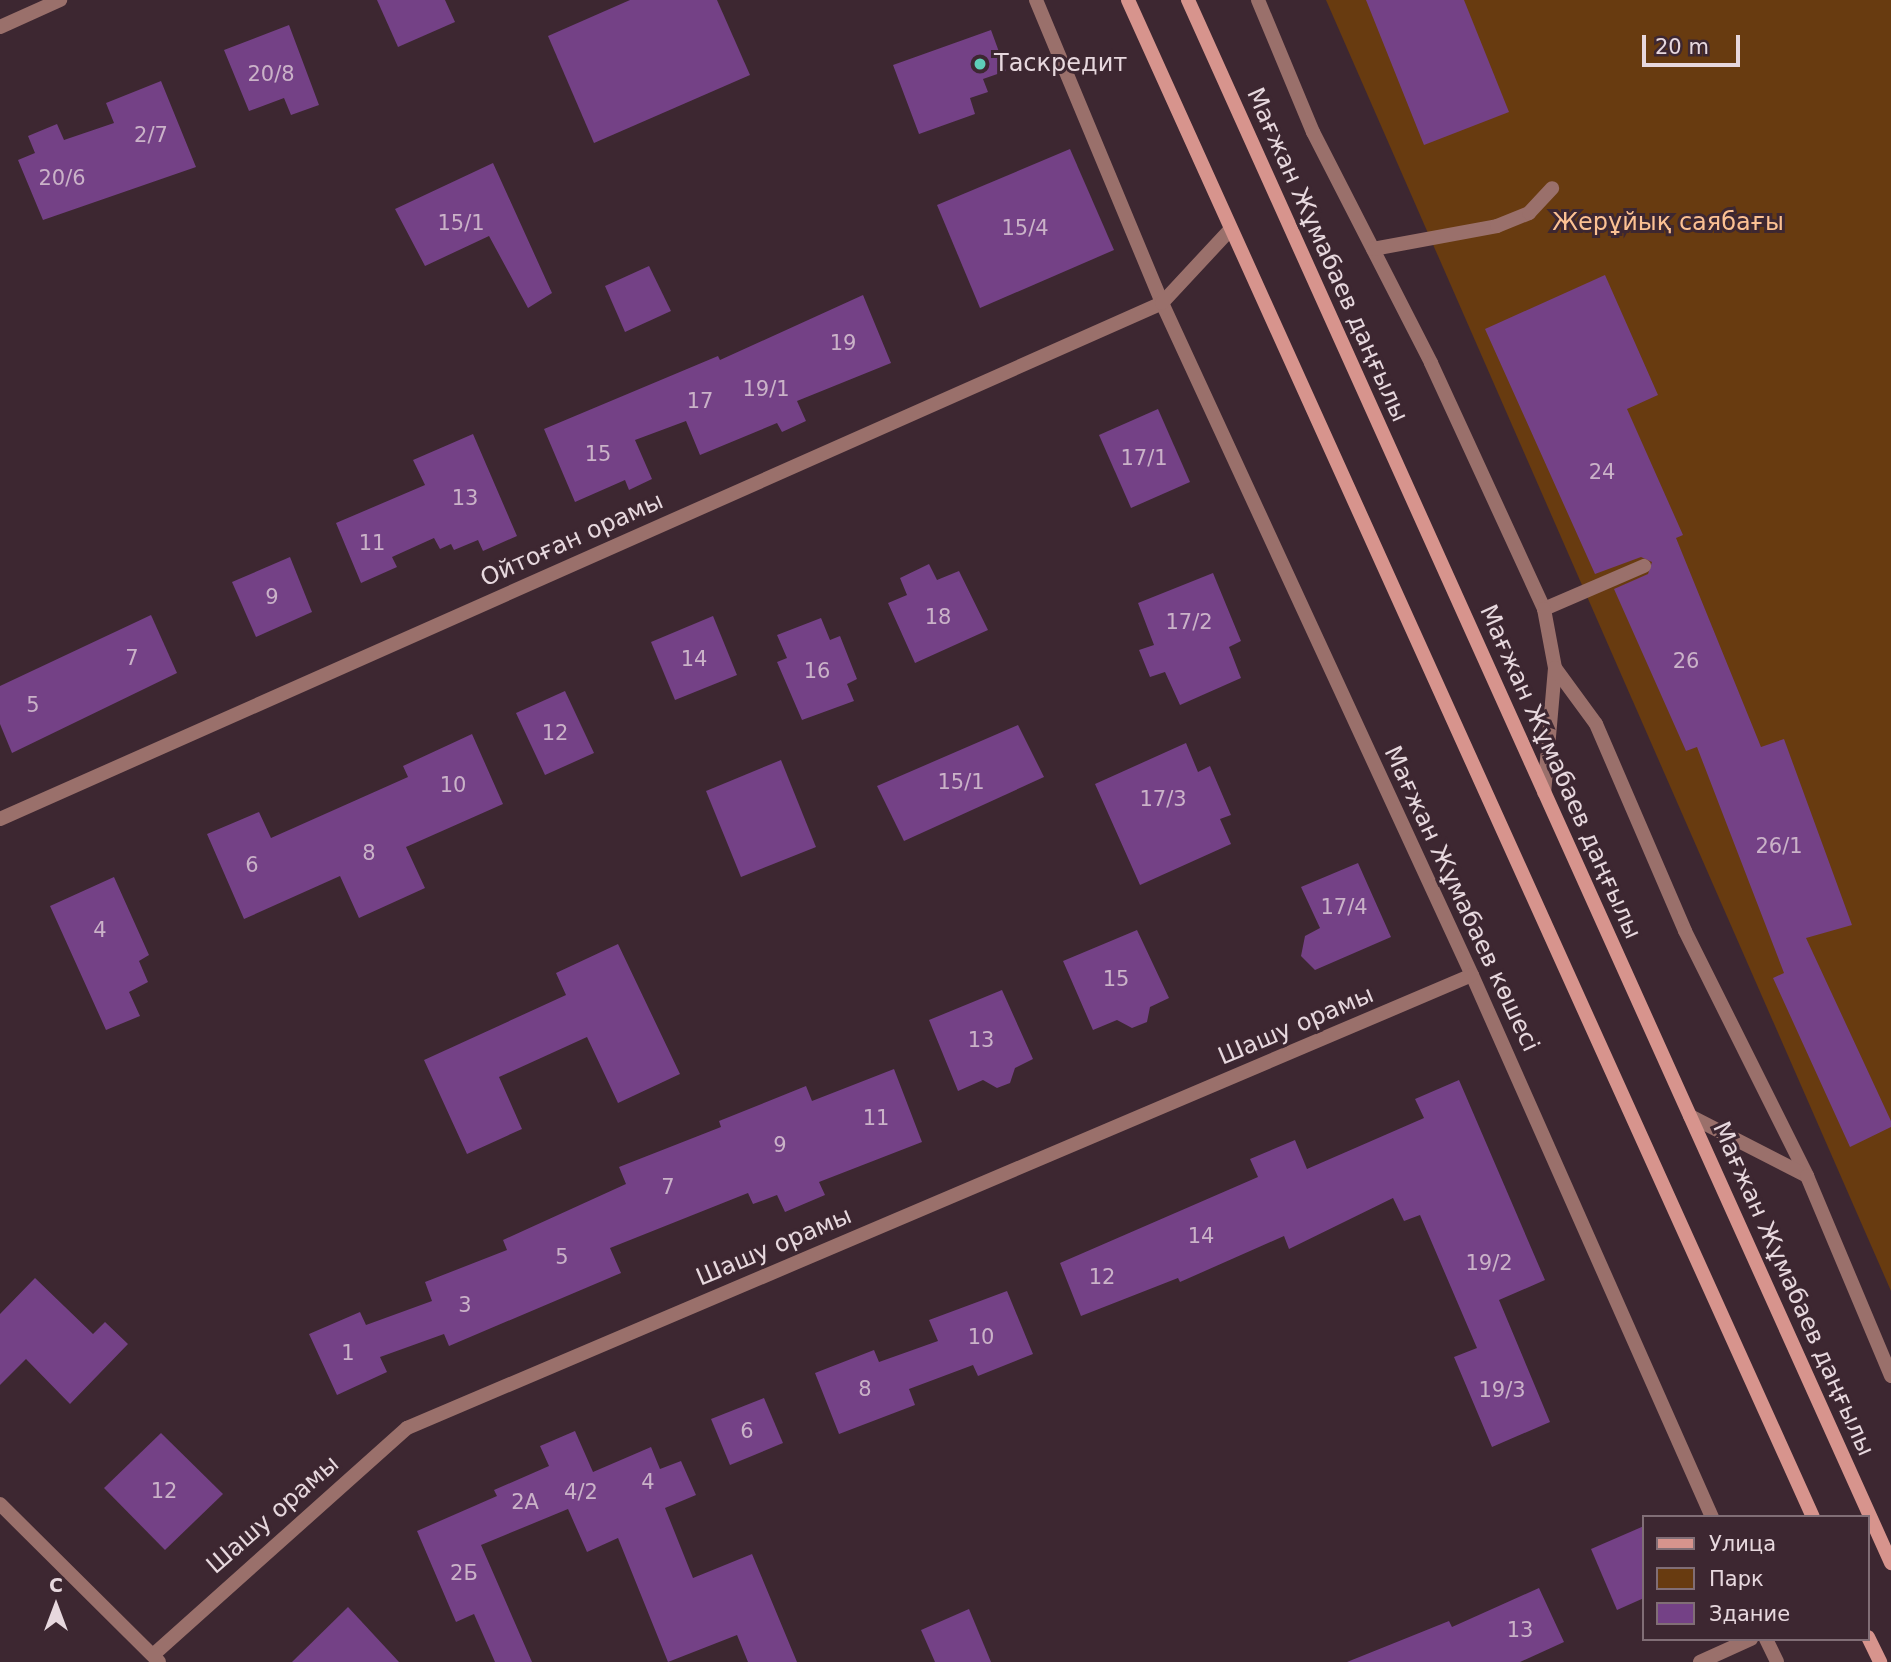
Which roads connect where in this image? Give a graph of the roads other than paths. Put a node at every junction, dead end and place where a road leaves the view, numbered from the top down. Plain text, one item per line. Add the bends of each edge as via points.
1 (60, 0) edge
2 (1036, 0) edge
3 (1128, 0) edge
4 (1188, 0) edge
5 (1258, 0) edge
6 (0, 27) edge
7 (1552, 188) dead end
8 (1229, 231) junction
9 (1373, 249) junction
10 (1162, 303) junction
11 (1644, 566) dead end
12 (1544, 609) junction
13 (1555, 668) junction
14 (1544, 793) junction
15 (0, 819) edge
16 (1472, 975) junction
17 (1690, 1116) junction
18 (1807, 1176) junction
19 (1891, 1376) edge
20 (0, 1504) edge
21 (1711, 1515) edge
22 (1813, 1515) edge
23 (1869, 1515) edge
24 (1870, 1516) edge
25 (1891, 1563) edge
26 (1747, 1641) edge
27 (1767, 1641) edge
28 (1870, 1641) edge
29 (156, 1658) edge
30 (1700, 1662) edge
31 (1777, 1662) edge
32 (1880, 1662) edge

1 - 6 street
2 - 10 street, Мағжан Жұмабаев көшесі
3 - 8 main road
4 - 14 main road, Мағжан Жұмабаев даңғылы
5 - 9 street via 1313,132
7 - 9 street via 1529,213 1497,226
8 - 10 street
8 - 22 main road
9 - 12 street
10 - 15 street, Ойтоған орамы
10 - 16 street, Мағжан Жұмабаев көшесі
11 - 12 street
12 - 13 street
13 - 14 street
13 - 18 street via 1596,724 1685,931
14 - 17 main road, Мағжан Жұмабаев даңғылы
16 - 21 street, Мағжан Жұмабаев көшесі
16 - 29 street, Шашу орамы via 407,1428
17 - 18 street
17 - 23 main road, Мағжан Жұмабаев даңғылы
18 - 19 street
20 - 29 street
24 - 25 main road, Мағжан Жұмабаев даңғылы
26 - 30 street
27 - 31 street
28 - 32 main road

